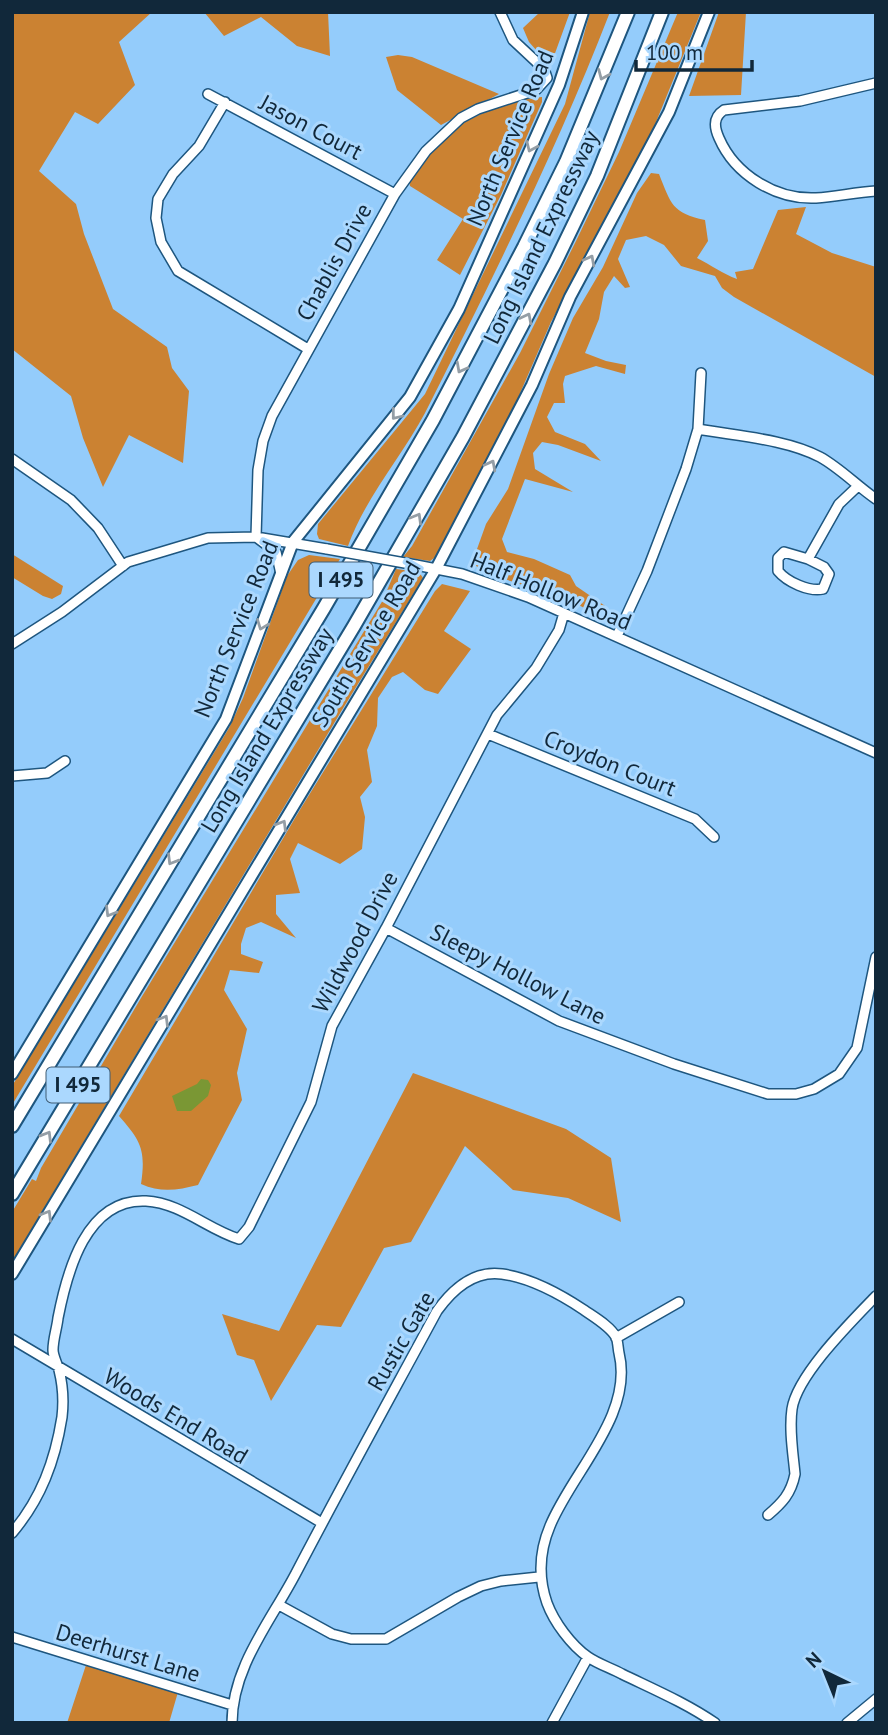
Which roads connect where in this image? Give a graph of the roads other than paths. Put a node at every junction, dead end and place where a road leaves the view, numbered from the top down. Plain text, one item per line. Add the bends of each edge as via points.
1 (500, 12) edge
2 (583, 12) edge
3 (628, 12) edge
4 (662, 12) edge
5 (709, 12) edge
6 (876, 83) edge
7 (208, 93) dead end
8 (225, 103) junction
9 (876, 191) edge
10 (395, 194) junction
11 (308, 349) junction
12 (701, 373) dead end
13 (698, 429) junction
14 (12, 459) edge
15 (858, 486) junction
16 (876, 499) edge
17 (256, 537) junction
18 (293, 542) junction
19 (808, 559) junction
20 (123, 565) junction
21 (436, 569) junction
22 (281, 574) junction
23 (564, 613) junction
24 (617, 636) junction
25 (12, 644) edge
26 (488, 734) junction
27 (876, 753) edge
28 (65, 761) dead end
29 (12, 776) edge
30 (714, 836) dead end
31 (386, 928) junction
32 (876, 957) edge
33 (12, 1074) edge
34 (12, 1126) edge
35 (12, 1194) edge
36 (12, 1273) edge
37 (876, 1296) edge
38 (679, 1302) dead end
39 (616, 1338) junction
40 (12, 1339) edge
41 (58, 1368) junction
42 (768, 1515) dead end
43 (322, 1523) junction
44 (12, 1533) edge
45 (539, 1577) junction
46 (279, 1605) junction
47 (12, 1637) edge
48 (588, 1657) junction
49 (876, 1699) edge
50 (232, 1705) junction
51 (232, 1723) edge
52 (552, 1723) edge
53 (715, 1723) edge
54 (846, 1723) edge

1 - 10 street, Chablis Drive via 513,40 544,69 547,78 536,90 461,118 426,151
2 -> 18 main road, North Service Road via 559,85 453,320 410,397
3 -> 34 highway, Long Island Expressway / I 495 via 566,162 433,420
35 -> 4 highway, Long Island Expressway / I 495 via 463,437 597,176
21 -> 5 main road, South Service Road via 532,385 570,297 669,112
6 - 9 street via 800,101 724,110 715,119 728,153 753,180 773,190 813,198
7 - 8 street, Jason Court
8 - 10 street, Jason Court
8 - 11 street via 199,146 158,198 161,243 178,271
10 - 11 street, Chablis Drive
11 - 17 street, Chablis Drive via 262,441
12 - 13 street
13 - 15 street via 803,450
13 - 24 street via 647,571
14 - 20 street via 71,500 98,527
15 - 16 street
15 - 19 street via 839,504
17 - 18 street, Half Hollow Road
17 - 20 street, Half Hollow Road via 208,538
17 - 22 street via 276,552
18 - 21 street, Half Hollow Road, bridge
18 - 22 main road, North Service Road
19 - 19 street via 785,552 778,558 778,571 815,591 823,589 828,574
20 - 25 street, Half Hollow Road
21 - 23 street, Half Hollow Road via 517,593
36 -> 21 main road, South Service Road
22 -> 33 main road, North Service Road via 226,719
23 - 24 street, Half Hollow Road
23 - 26 street, Wildwood Drive via 536,668 497,715
24 - 27 street, Half Hollow Road
26 - 30 street, Croydon Court via 695,819
26 - 31 street, Wildwood Drive
28 - 29 street via 47,773
31 - 32 street, Sleepy Hollow Lane via 559,1021 768,1094 814,1089 839,1074 857,1048
31 - 41 street, Wildwood Drive via 332,1026 311,1102 249,1227 239,1239 175,1208 142,1201 105,1215 90,1228 72,1264 52,1352
37 - 42 street via 799,1388 792,1411 793,1485
38 - 39 street
39 - 43 street, Rustic Gate via 573,1303 519,1276 495,1273 465,1282 437,1311
39 - 45 street via 622,1386 615,1409 550,1526
40 - 41 street, Woods End Road
41 - 43 street, Woods End Road
41 - 44 street, Wildwood Drive via 64,1395 54,1455 36,1502
43 - 46 street, Rustic Gate
45 - 46 street via 481,1587 386,1639 332,1634
45 - 48 street via 555,1621
46 - 50 street, Rustic Gate via 248,1659
47 - 50 street, Deerhurst Lane
48 - 52 street
48 - 53 street
49 - 54 street
50 - 51 street, Rustic Gate

